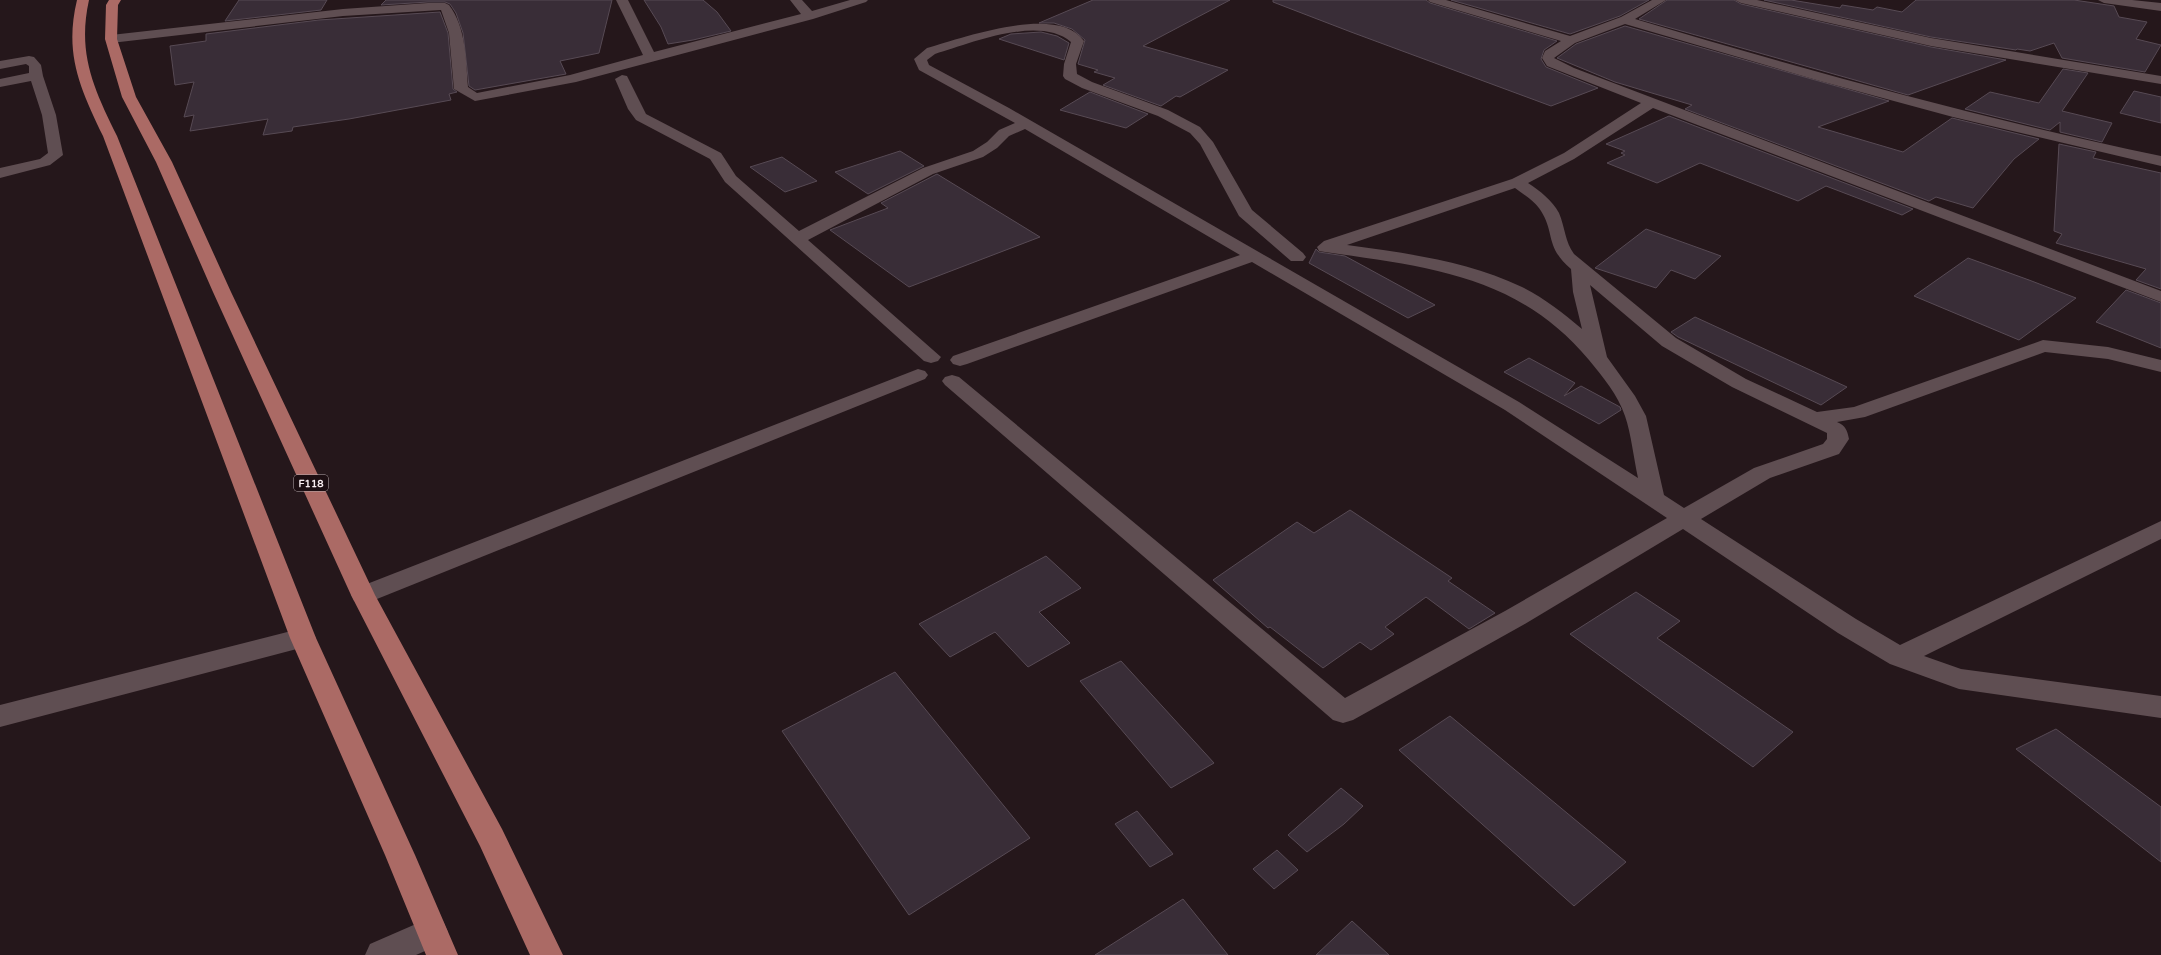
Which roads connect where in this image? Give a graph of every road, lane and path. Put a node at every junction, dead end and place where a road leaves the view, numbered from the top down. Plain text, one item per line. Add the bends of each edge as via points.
1 (84, 0) edge
2 (115, 0) edge
3 (622, 0) edge
4 (796, 0) edge
5 (862, 0) edge
6 (1434, 0) edge
7 (1660, 0) edge
8 (1741, 0) edge
9 (2104, 0) edge
10 (2161, 7) edge
11 (808, 16) junction
12 (1625, 20) junction
13 (111, 39) junction
14 (1571, 40) junction
15 (650, 57) junction
16 (0, 65) edge
17 (36, 76) junction
18 (622, 79) dead end
19 (2161, 80) edge
20 (0, 83) edge
21 (1653, 102) junction
22 (1026, 124) junction
23 (2161, 161) edge
24 (0, 172) edge
25 (1517, 182) junction
26 (797, 239) junction
27 (1325, 247) junction
28 (1298, 257) junction
29 (1262, 261) junction
30 (1579, 268) junction
31 (2161, 297) edge
32 (1599, 358) junction
33 (924, 366) junction
34 (2161, 366) edge
35 (956, 371) junction
36 (1815, 419) junction
37 (1653, 498) junction
38 (1684, 519) junction
39 (2161, 529) edge
40 (363, 595) junction
41 (303, 638) junction
42 (1899, 657) junction
43 (2161, 707) edge
44 (0, 716) edge
45 (437, 943) edge
46 (381, 955) edge
47 (547, 955) edge

1 - 41 main road via 78,21 78,39 88,91 110,136
2 - 13 main road, F118 via 112,5
3 - 15 street
4 - 11 street
5 - 11 street
6 - 14 street
7 - 12 street
8 - 19 street via 1931,42
9 - 10 street
11 - 15 street
12 - 14 street
12 - 23 street via 1950,113
13 - 15 street via 296,15 430,3 440,4 447,9 458,42 461,89 475,97 571,79
13 - 40 main road, F118 via 129,97 164,162
14 - 21 street via 1549,54 1548,58 1552,63
16 - 17 street via 29,60 35,65
17 - 20 street
17 - 24 street via 49,115 56,155 45,162
18 - 26 street via 635,110 641,116 716,156 730,179
21 - 25 street via 1569,156
21 - 31 street
22 - 26 street via 1004,133 978,154 928,172
22 - 28 street via 924,67 920,59 932,51 1025,27 1047,27 1066,32 1078,41 1070,64 1070,76 1087,85 1163,113 1195,130 1206,142 1245,213
22 - 29 street
25 - 27 street
25 - 30 street via 1542,202 1551,213 1561,250
26 - 33 street
27 - 28 street
27 - 32 street via 1433,262 1510,288 1538,303 1574,330
28 - 29 street
29 - 35 street
29 - 37 street via 1512,406
30 - 32 street via 1582,292
30 - 36 street via 1669,342 1739,382
32 - 37 street via 1635,413
33 - 35 street via 941,356
33 - 35 street via 923,380 932,383
33 - 40 street
34 - 36 street via 2108,353 2044,346 1858,414
35 - 38 street via 1343,712 1514,618
36 - 38 street via 1837,430 1838,440 1831,448 1762,472
37 - 38 street
38 - 42 street via 1847,626
39 - 42 street
40 - 47 main road, F118 via 491,838
41 - 44 street
41 - 45 main road
42 - 43 street via 1959,679
45 - 46 street

